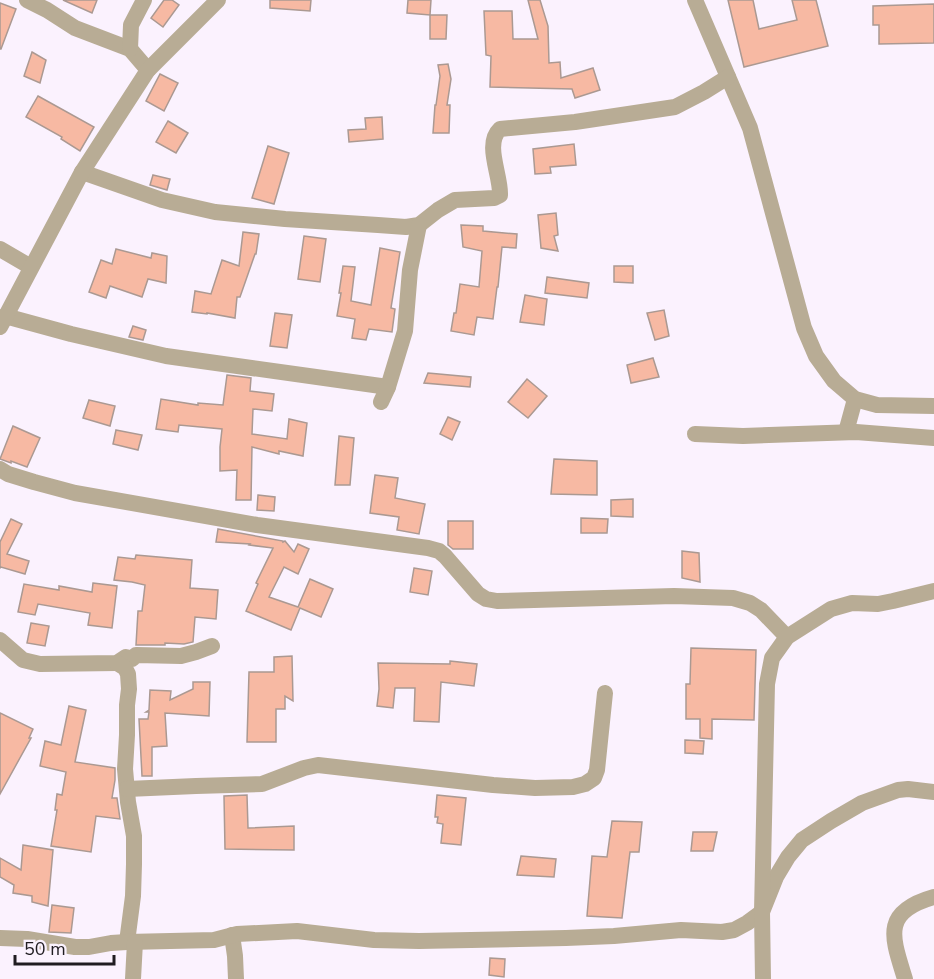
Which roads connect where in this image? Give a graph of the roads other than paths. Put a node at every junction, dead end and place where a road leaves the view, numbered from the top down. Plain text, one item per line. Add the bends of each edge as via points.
1 (27, 0) edge
2 (144, 0) edge
3 (218, 0) edge
4 (695, 0) edge
5 (130, 49) junction
6 (148, 70) junction
7 (728, 77) junction
8 (82, 172) junction
9 (419, 225) junction
10 (0, 249) edge
11 (31, 267) junction
12 (2, 321) edge
13 (859, 400) junction
14 (934, 406) edge
15 (846, 432) junction
16 (879, 433) junction
17 (695, 434) dead end
18 (934, 438) edge
19 (0, 469) edge
20 (934, 591) edge
21 (787, 637) junction
22 (0, 640) edge
23 (212, 646) dead end
24 (117, 663) junction
25 (604, 693) dead end
26 (127, 789) junction
27 (934, 792) edge
28 (934, 897) edge
29 (934, 903) edge
30 (762, 912) junction
31 (232, 935) junction
32 (0, 938) edge
33 (131, 942) junction
34 (133, 979) edge
35 (236, 979) edge
36 (763, 979) edge
37 (905, 979) edge

1 - 5 street via 75,28
2 - 5 street via 131,25
3 - 6 street
4 - 7 street
5 - 6 street
6 - 8 street
7 - 9 street via 675,107 500,129 492,147 500,195 455,200
7 - 13 street via 750,128 804,328 816,356 834,381
8 - 9 street via 162,200 215,212
8 - 11 street
9 - 12 street via 410,270 405,331 384,394 166,356
10 - 11 street
11 - 12 street
13 - 14 street via 877,405
13 - 15 street
13 - 16 street
15 - 16 street
15 - 17 street
16 - 18 street
19 - 21 street via 75,493 257,525 428,548 445,556 478,594 497,601 734,598 762,610
20 - 21 street via 878,604 852,603 831,609
21 - 30 street via 772,658 768,672
22 - 24 street via 23,660 40,664
23 - 24 street via 181,656 126,657
24 - 26 street via 128,674
25 - 26 street via 597,770 585,784 535,788 318,765 262,784
26 - 33 street via 134,836
27 - 30 street via 898,790 862,803 802,840 776,877
28 - 29 street
28 - 37 street via 908,907 895,925 894,944
30 - 31 street via 734,930 722,932 681,930 590,937 419,941 297,931
30 - 36 street
31 - 33 street via 214,940
31 - 35 street
32 - 33 street via 75,947
33 - 34 street

